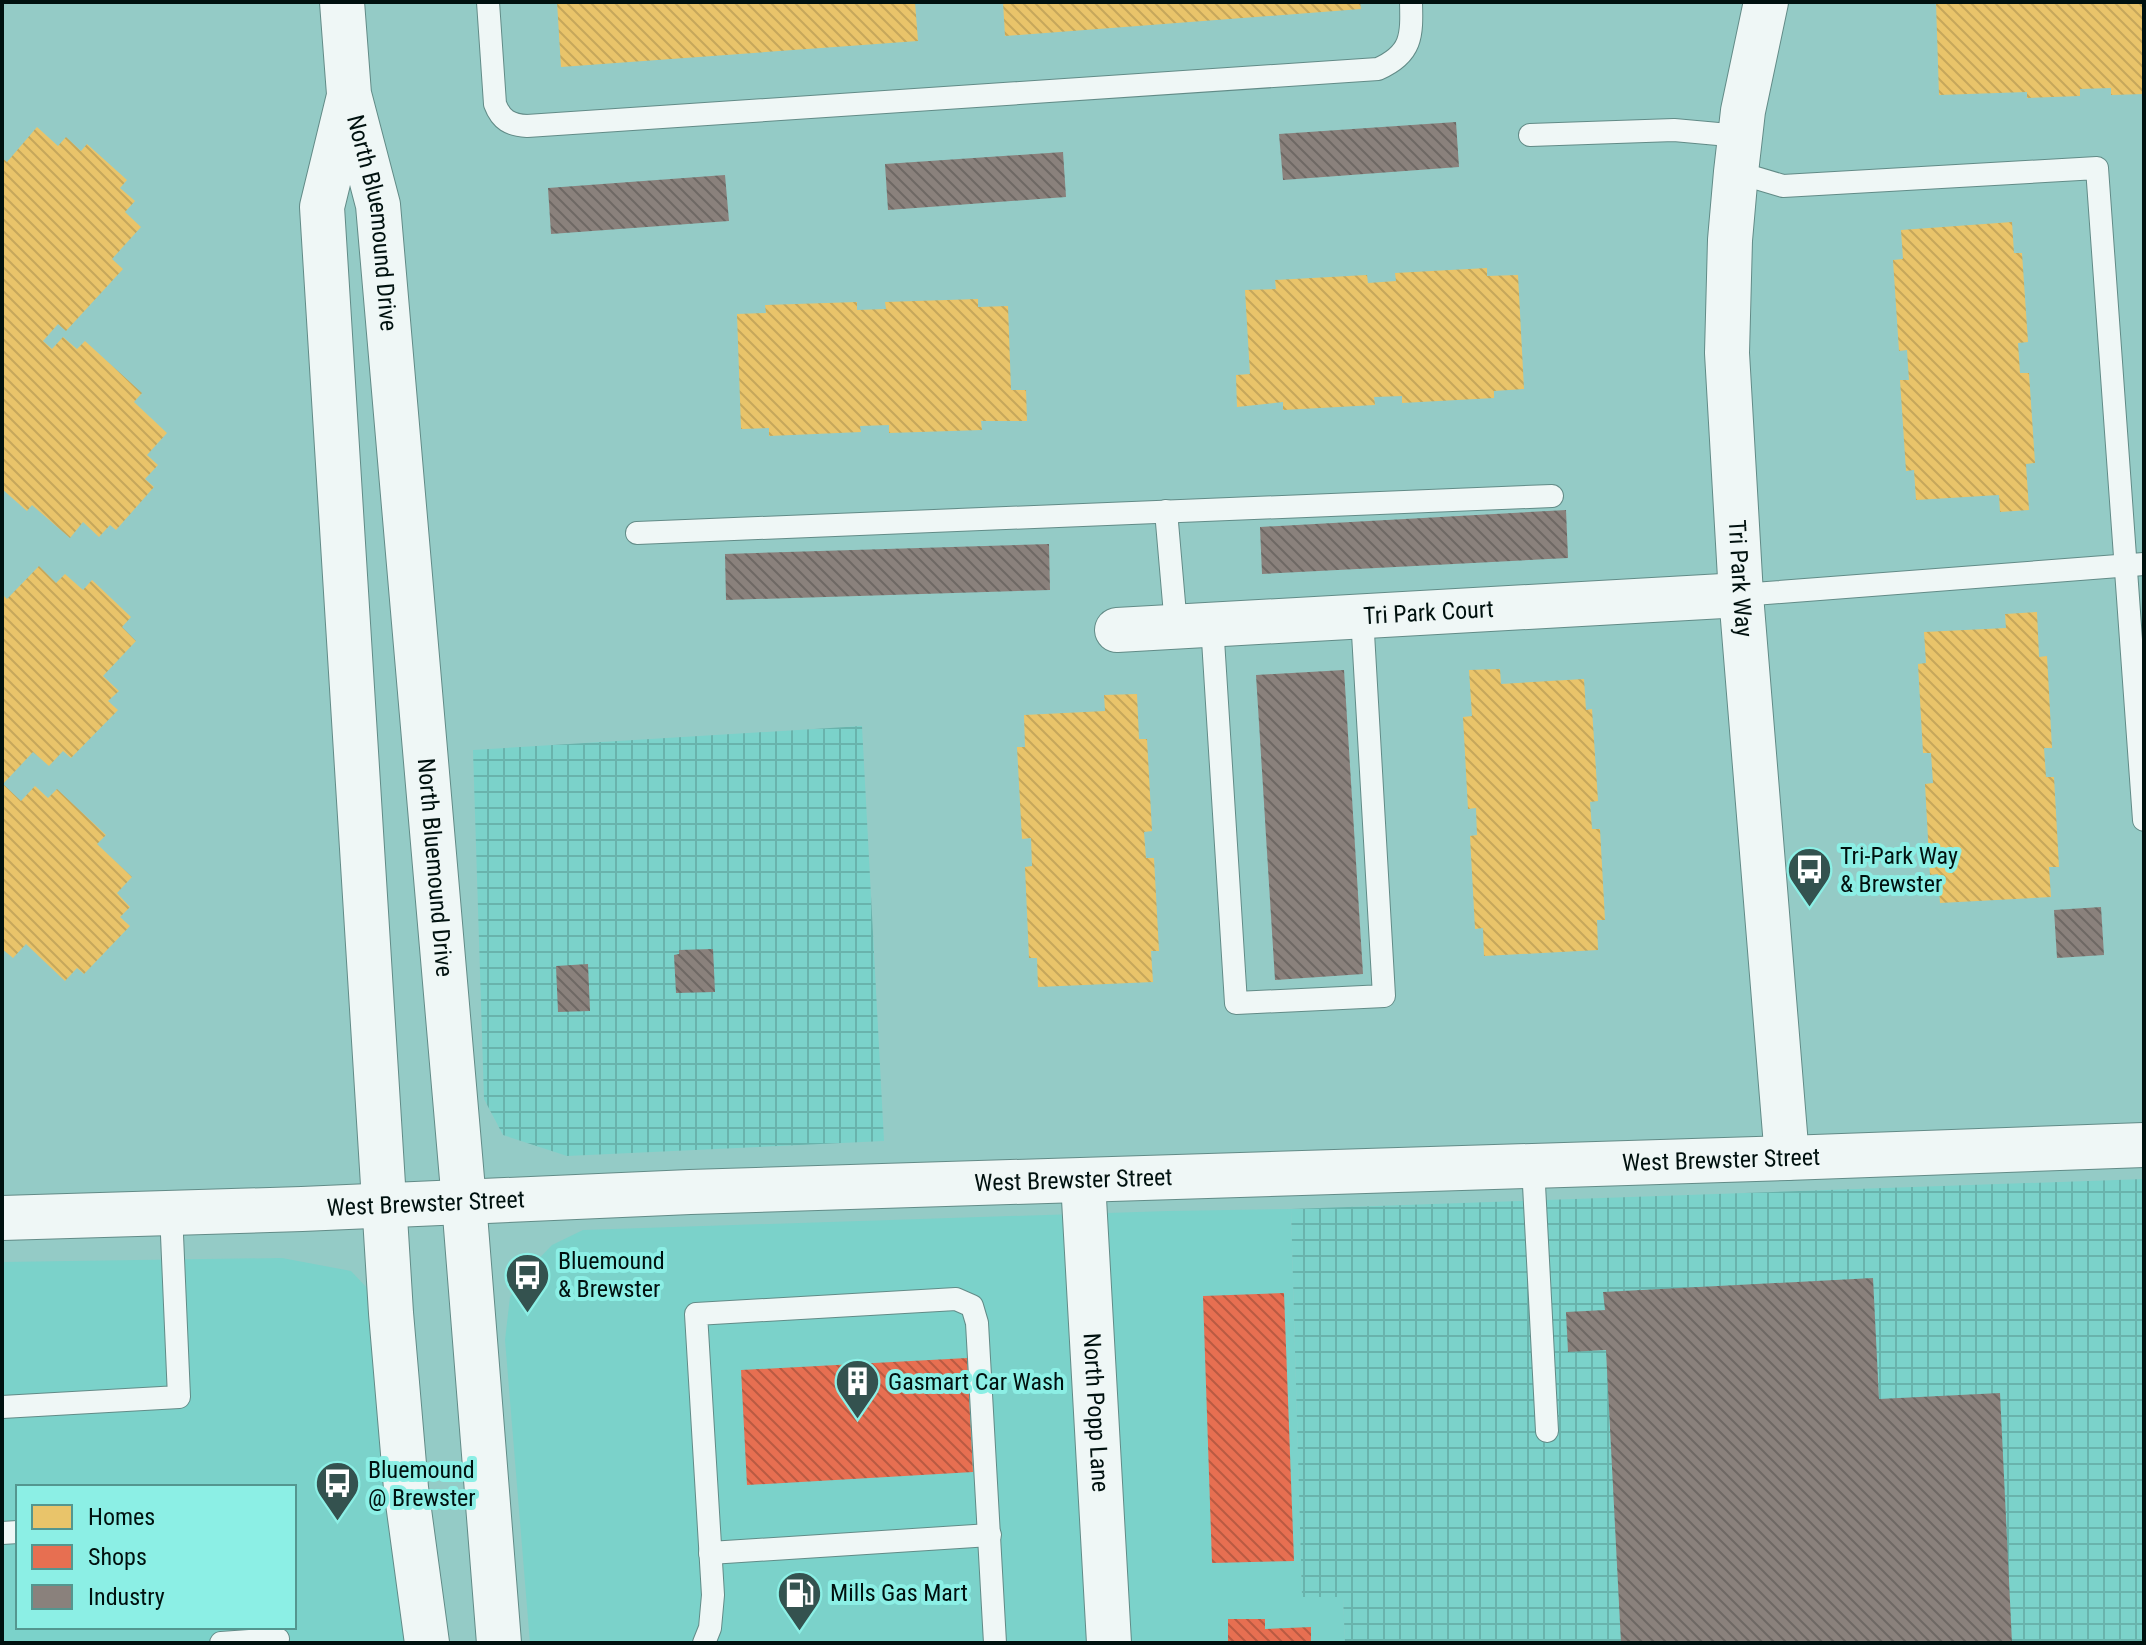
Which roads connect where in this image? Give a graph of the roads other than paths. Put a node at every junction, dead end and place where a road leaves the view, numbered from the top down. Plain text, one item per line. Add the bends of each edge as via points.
1 (342, 2) edge
2 (488, 2) edge
3 (1411, 2) edge
4 (1766, 2) edge
5 (349, 94) junction
6 (1530, 135) dead end
7 (1738, 154) junction
8 (1552, 496) dead end
9 (1166, 511) junction
10 (637, 533) dead end
11 (2134, 565) edge
12 (1741, 595) junction
13 (1362, 616) junction
14 (1194, 625) junction
15 (1117, 630) dead end
16 (2144, 820) edge
17 (2144, 1145) edge
18 (1787, 1158) junction
19 (1533, 1166) junction
20 (1083, 1181) junction
21 (464, 1202) junction
22 (386, 1205) junction
23 (171, 1212) junction
24 (2, 1218) edge
25 (2, 1407) edge
26 (1547, 1431) dead end
27 (990, 1535) junction
28 (710, 1553) junction
29 (278, 1639) dead end
30 (221, 1643) edge
31 (427, 1643) edge
32 (499, 1643) edge
33 (704, 1643) edge
34 (995, 1643) edge
35 (1109, 1643) edge

1 - 5 street, North Bluemound Drive
2 - 3 lane via 495,104 515,126 1378,69 1406,49
4 - 7 street, Tri Park Way
5 - 21 street, North Bluemound Drive via 378,205
5 - 22 street, North Bluemound Drive via 322,207
6 - 7 lane via 1674,130
7 - 11 lane via 1783,186 2097,168
7 - 12 street, Tri Park Way via 1727,353
8 - 9 lane
9 - 10 lane
9 - 14 lane
11 - 12 lane
11 - 16 lane
12 - 13 street, Tri Park Court
12 - 18 street, Tri Park Way
13 - 14 street, Tri Park Court
13 - 14 lane via 1384,996 1236,1003
14 - 15 street, Tri Park Court
17 - 18 street, West Brewster Street
18 - 19 street, West Brewster Street
19 - 20 street, West Brewster Street
19 - 26 lane
20 - 21 street, West Brewster Street
20 - 35 street, North Popp Lane
21 - 22 street, West Brewster Street
21 - 32 street, North Bluemound Drive
22 - 23 street, West Brewster Street
22 - 31 street, North Bluemound Drive via 406,1488
23 - 24 street, West Brewster Street
23 - 25 lane via 179,1397
27 - 28 lane
27 - 28 lane via 972,1306 956,1299 696,1314
27 - 34 lane
28 - 33 lane via 713,1595
29 - 30 lane

